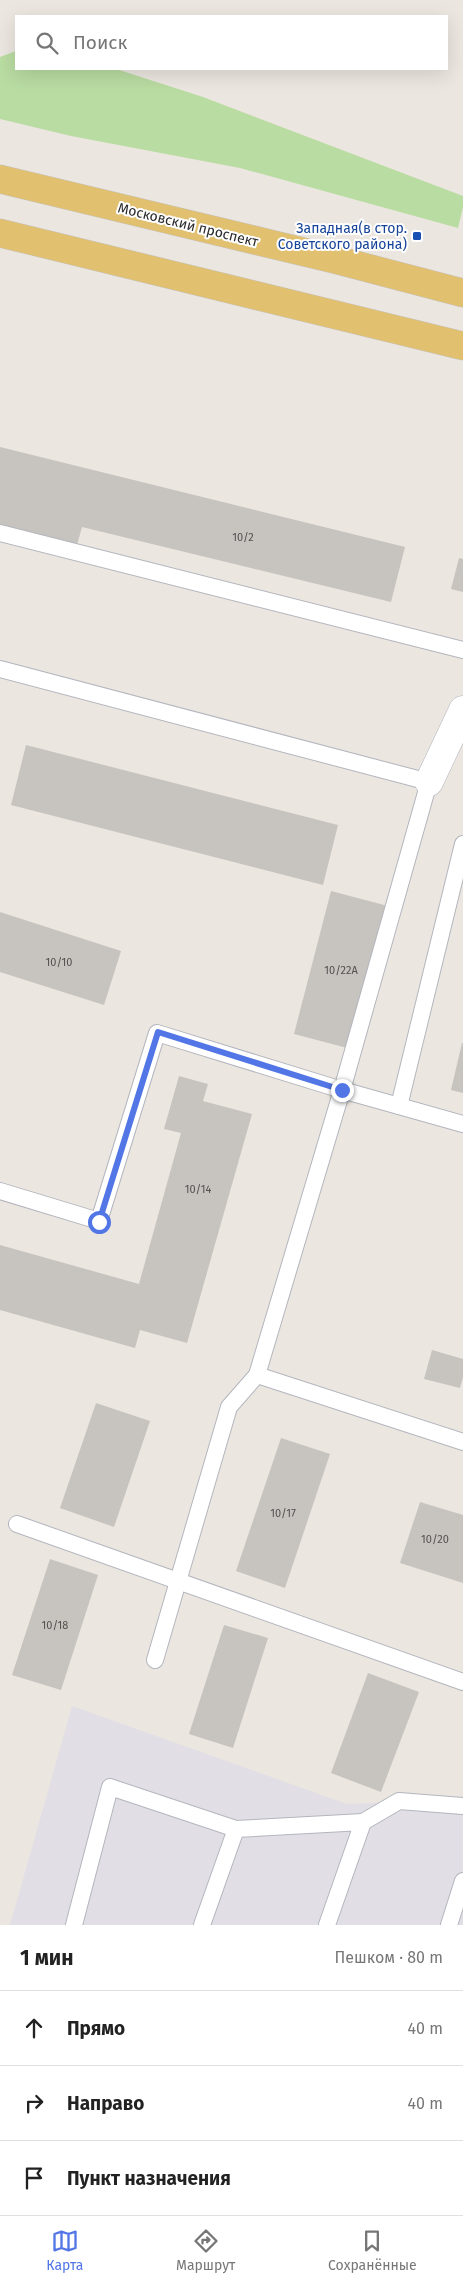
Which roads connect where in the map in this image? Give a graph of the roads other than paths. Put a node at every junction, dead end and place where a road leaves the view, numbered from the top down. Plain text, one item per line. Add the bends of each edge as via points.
1 (0, 179) edge
2 (0, 233) edge
3 (463, 294) edge
4 (463, 346) edge
5 (0, 533) edge
6 (463, 650) edge
7 (0, 669) edge
8 (463, 710) edge
9 (430, 782) junction
10 (463, 844) edge
11 (342, 1090) junction
12 (399, 1106) junction
13 (463, 1124) edge
14 (0, 1191) edge
15 (257, 1375) junction
16 (462, 1437) edge
17 (17, 1524) dead end
18 (179, 1581) junction
19 (155, 1660) dead end
20 (463, 1682) edge
21 (463, 1806) edge
22 (363, 1822) junction
23 (236, 1829) junction
24 (463, 1881) edge
25 (74, 1925) edge
26 (202, 1925) edge
27 (327, 1925) edge
28 (449, 1925) edge

1 - 3 main road, Московский проспект via 333,259
2 - 4 main road
5 - 6 lane
7 - 9 lane
8 - 9 street
9 - 11 lane
10 - 12 lane
11 - 12 lane
11 - 14 lane via 158,1032 99,1222
11 - 15 lane
12 - 13 lane
15 - 16 lane
15 - 18 lane via 229,1407
17 - 18 lane
18 - 19 lane
18 - 20 lane
21 - 22 lane via 399,1800
22 - 23 lane
22 - 27 lane
23 - 25 lane via 110,1787
23 - 26 lane
24 - 28 lane

